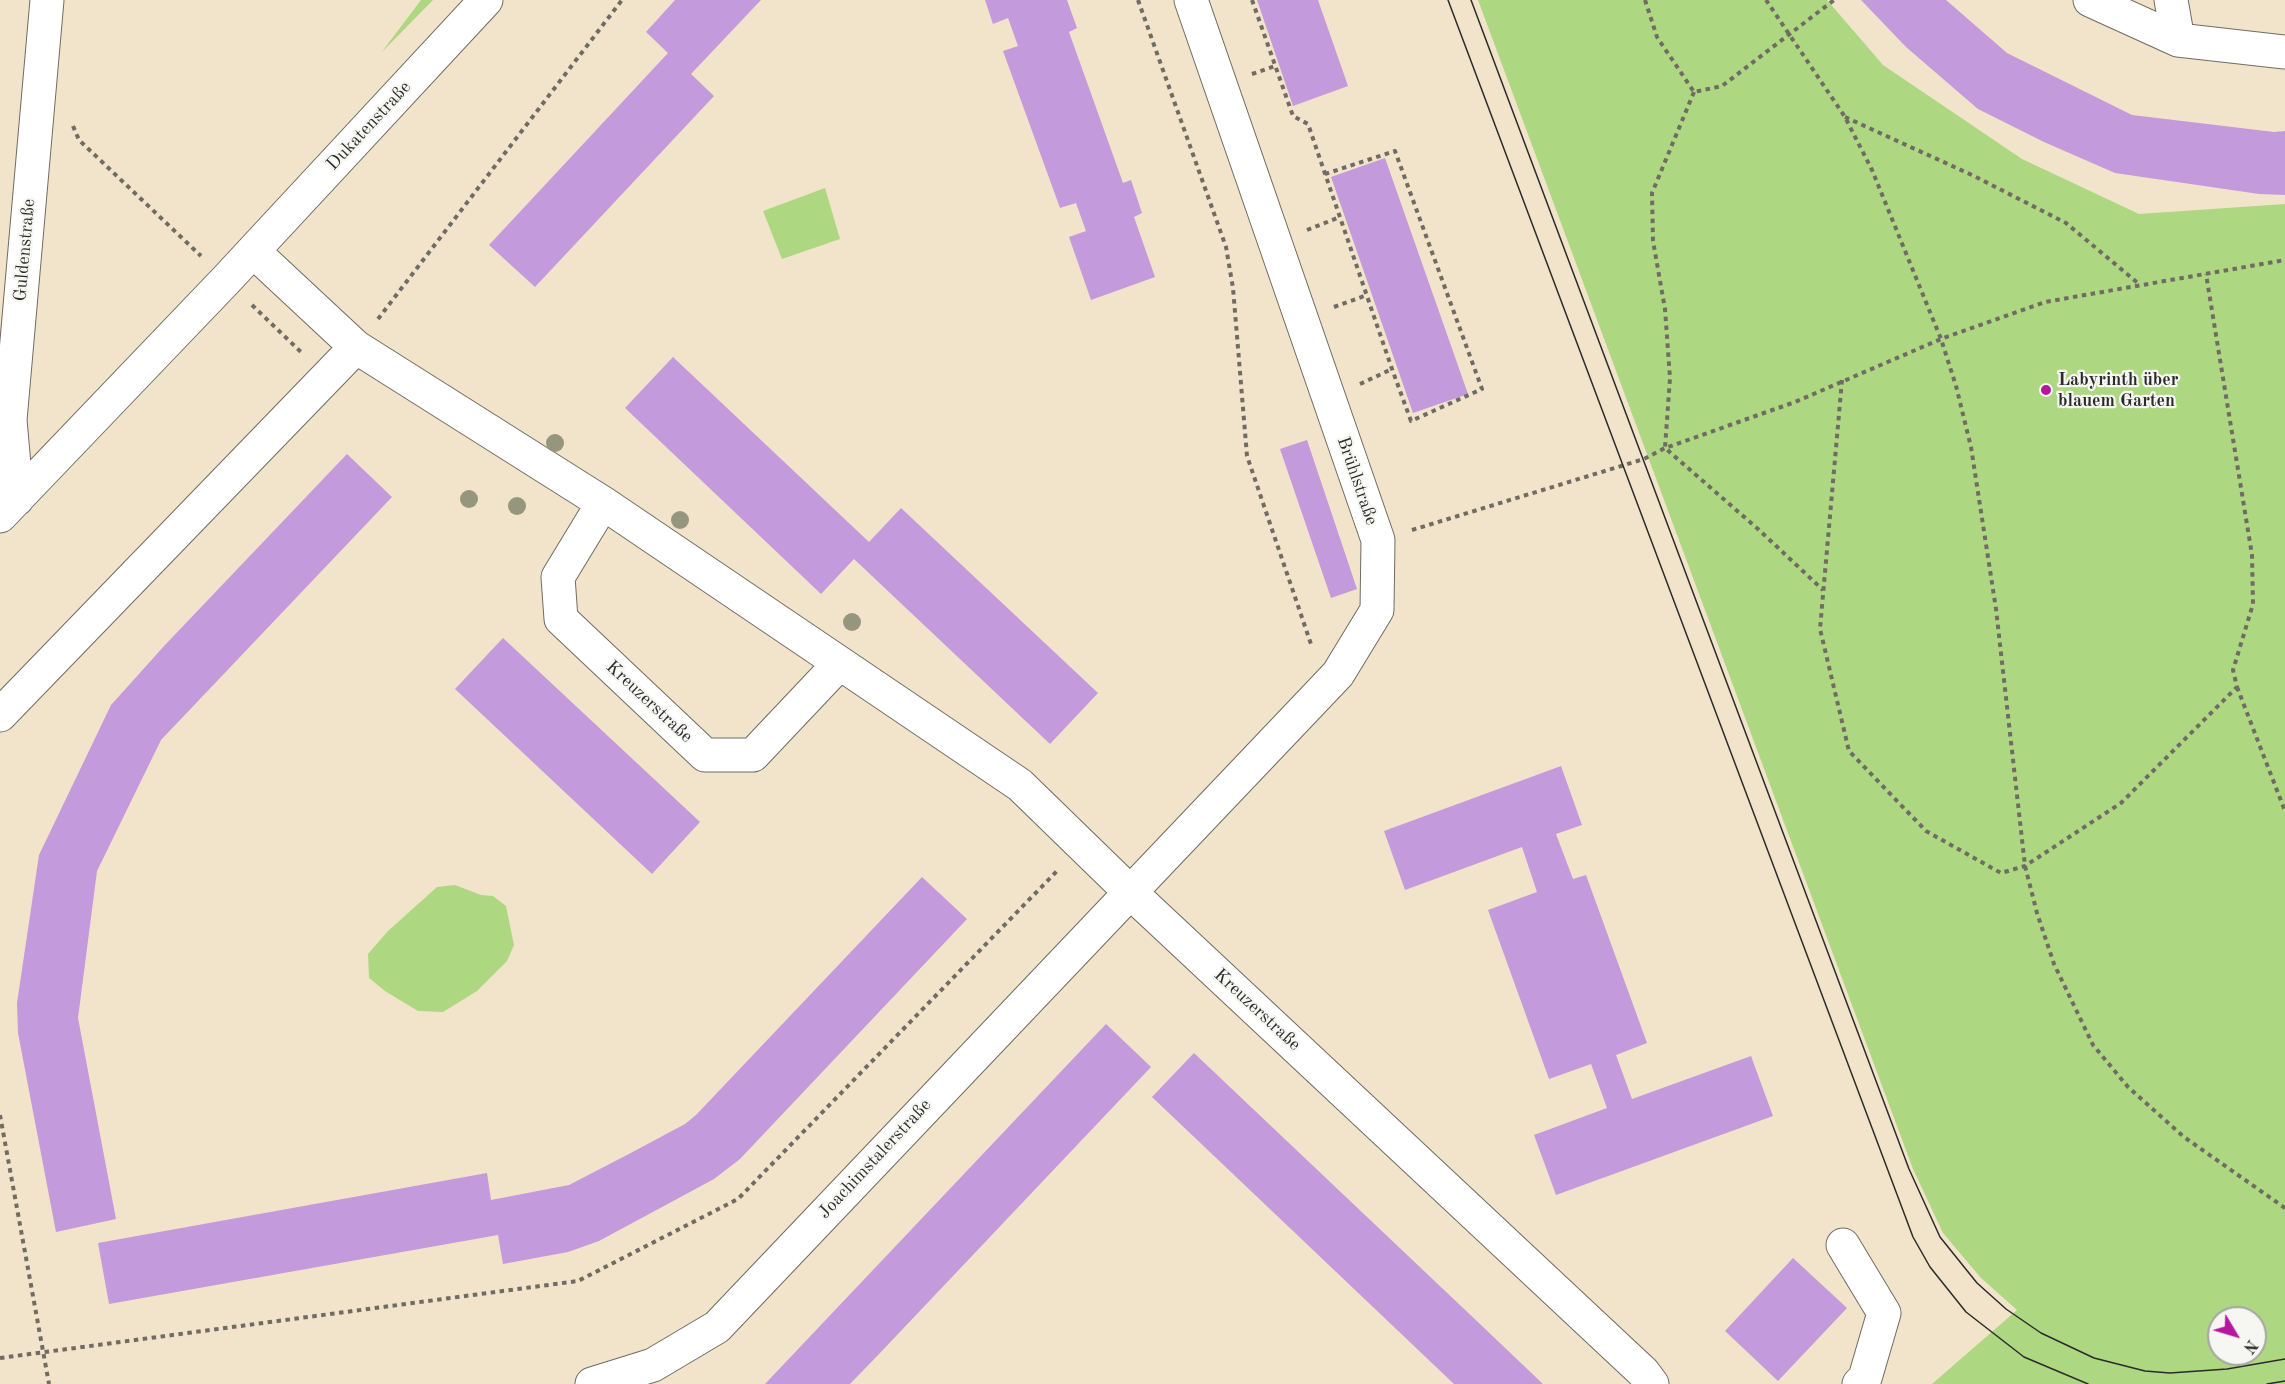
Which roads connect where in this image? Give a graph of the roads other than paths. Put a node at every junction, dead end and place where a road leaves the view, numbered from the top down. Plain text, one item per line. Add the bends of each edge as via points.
1 (47, 0) edge
2 (486, 0) edge
3 (1191, 0) edge
4 (2090, 0) edge
5 (2171, 0) edge
6 (2178, 40) junction
7 (2285, 52) edge
8 (253, 251) junction
9 (356, 347) junction
10 (603, 503) junction
11 (8, 508) edge
12 (839, 664) junction
13 (0, 715) edge
14 (1129, 891) junction
15 (1844, 1245) dead end
16 (592, 1384) edge
17 (1652, 1384) edge
18 (1859, 1384) edge

1 - 11 street, Guldenstraße via 10,420
2 - 8 street, Dukatenstraße
3 - 14 street, Brühlstraße via 1378,540 1377,610 1338,674
4 - 6 street
5 - 6 street
6 - 7 street
8 - 9 street, Kreuzerstraße
8 - 11 street, Guldenstraße
9 - 10 street, Kreuzerstraße
9 - 13 street
10 - 12 street, Kreuzerstraße
10 - 12 street, Kreuzerstraße via 558,577 561,619 705,755 753,755
12 - 14 street, Kreuzerstraße via 1020,785
14 - 16 street, Joachimstalerstraße via 717,1327 653,1365
14 - 17 street, Kreuzerstraße
15 - 18 street via 1884,1313 1865,1378

